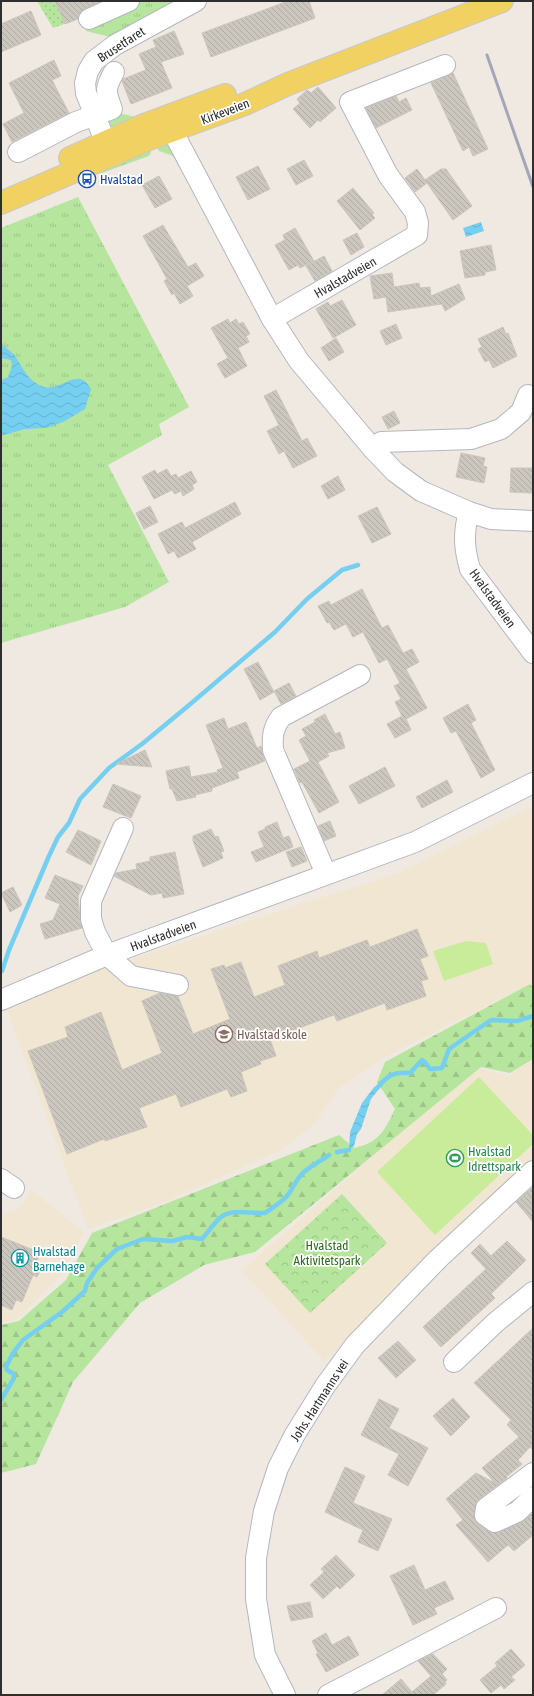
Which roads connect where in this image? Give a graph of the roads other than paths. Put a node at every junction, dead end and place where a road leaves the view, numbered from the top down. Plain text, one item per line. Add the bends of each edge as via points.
1 (129, 1) edge
2 (196, 1) edge
3 (502, 1) edge
4 (89, 19) dead end
5 (445, 65) dead end
6 (114, 72) dead end
7 (94, 115) junction
8 (177, 124) junction
9 (109, 148) junction
10 (18, 152) dead end
11 (1, 191) edge
12 (1, 203) edge
13 (272, 319) junction
14 (528, 395) dead end
15 (373, 449) junction
16 (469, 512) junction
17 (533, 521) edge
18 (533, 653) edge
19 (360, 675) dead end
20 (533, 783) edge
21 (123, 828) dead end
22 (326, 874) junction
23 (107, 955) junction
24 (178, 985) dead end
25 (1, 1000) edge
26 (533, 1171) edge
27 (533, 1292) edge
28 (454, 1362) dead end
29 (533, 1472) edge
30 (533, 1497) edge
31 (496, 1608) dead end
32 (285, 1695) edge
33 (328, 1695) edge

1 - 4 street
2 - 7 street, Brusetfaret via 115,45 94,61 85,83
3 - 8 main road, Kirkeveien via 278,76
5 - 13 street, Hvalstadveien via 350,102 388,174 415,212 418,235
6 - 7 street via 106,85 112,109
7 - 9 street, Brusetfaret
7 - 10 street
8 - 9 main road, Kirkeveien via 150,139
8 - 13 street via 195,174
9 - 11 main road, Kirkeveien
9 - 12 main road, Kirkeveien
13 - 15 street via 299,361
14 - 15 street via 521,412 501,429 471,439 381,442
15 - 16 street via 395,472 421,491
16 - 17 street via 491,519
16 - 18 street, Hvalstadveien via 464,534 470,569
19 - 22 street via 281,717 274,727 272,738 273,750
20 - 22 street, Hvalstadveien via 415,842
21 - 23 street via 91,901 91,918 95,932
22 - 23 street, Hvalstadveien
23 - 24 street via 131,976
23 - 25 street, Hvalstadveien
26 - 32 street, Johs. Hartmanns vei via 438,1259 355,1345 321,1392 278,1468 264,1511 256,1558 256,1599 265,1655
27 - 28 street via 496,1322
29 - 30 street via 486,1508 485,1515 495,1522 517,1512
31 - 33 street

